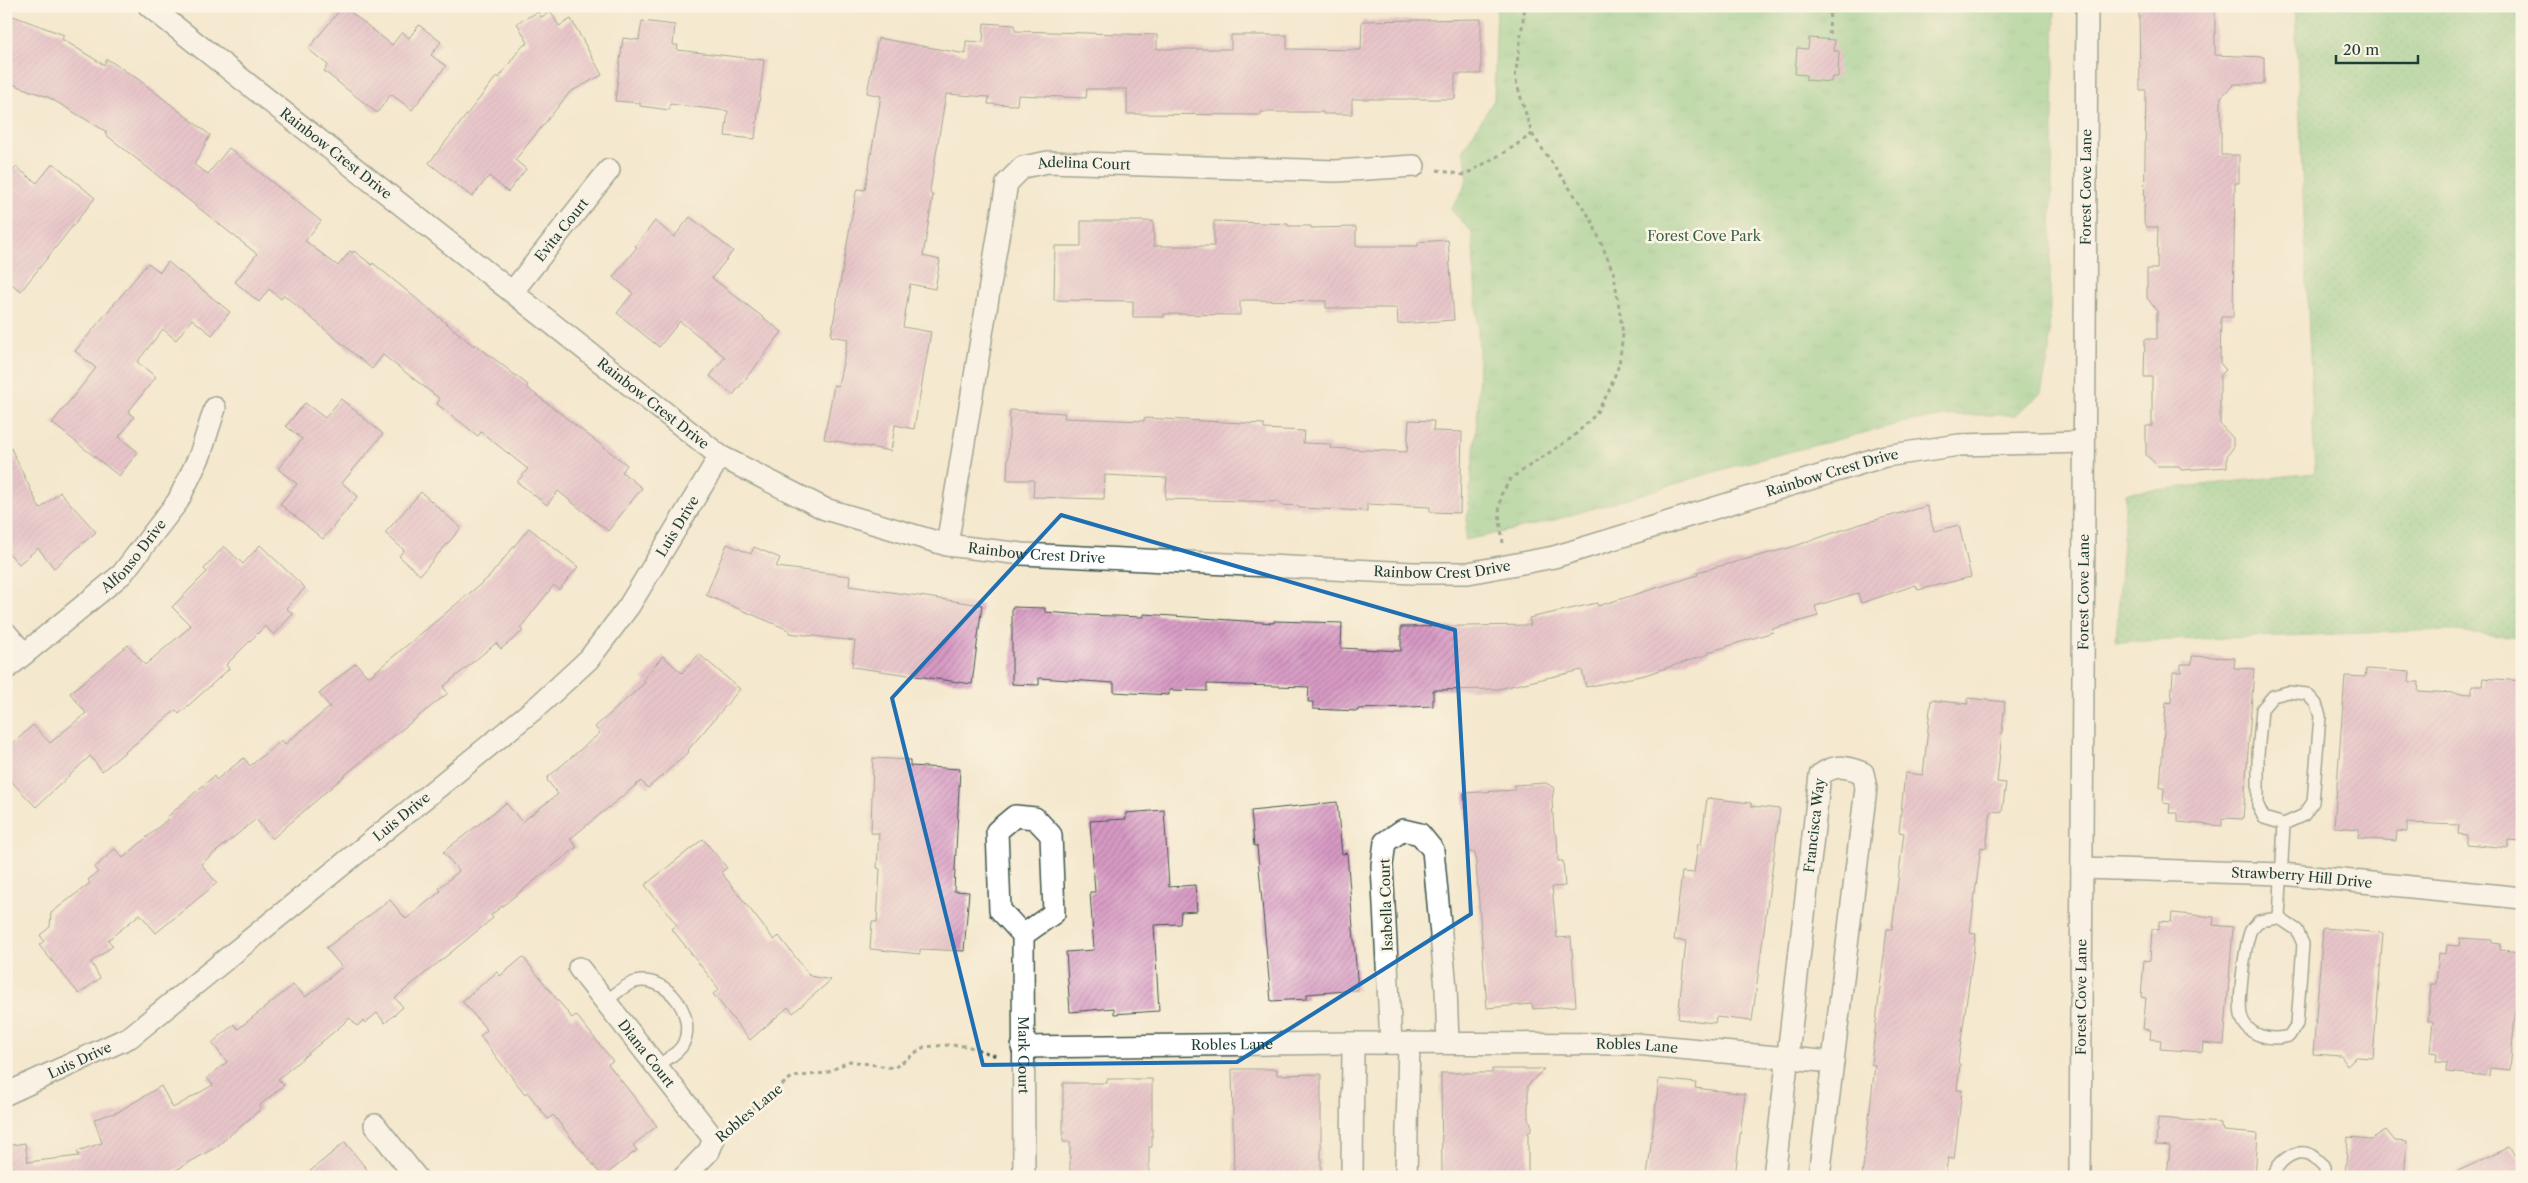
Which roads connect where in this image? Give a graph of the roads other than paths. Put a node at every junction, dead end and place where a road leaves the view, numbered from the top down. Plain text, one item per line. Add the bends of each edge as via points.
1 (149, 6) edge
2 (2087, 6) edge
3 (1414, 166) road end
4 (609, 170) dead end
5 (513, 291) junction
6 (215, 408) dead end
7 (2083, 442) junction
8 (720, 456) junction
9 (947, 545) junction
10 (6, 633) edge
11 (24, 654) junction
12 (6, 669) edge
13 (2284, 824) junction
14 (2082, 868) junction
15 (2282, 874) junction
16 (2522, 898) edge
17 (2279, 918) junction
18 (1023, 935) junction
19 (579, 968) dead end
20 (606, 1002) junction
21 (1353, 1043) junction
22 (1400, 1043) junction
23 (1448, 1043) junction
24 (1022, 1047) junction
25 (1788, 1057) junction
26 (1833, 1062) junction
27 (658, 1066) junction
28 (6, 1094) edge
29 (375, 1125) dead end
30 (714, 1139) joint
31 (416, 1177) edge
32 (684, 1177) edge
33 (1024, 1177) edge
34 (1352, 1177) edge
35 (1406, 1177) edge
36 (1774, 1177) edge
37 (1819, 1177) edge
38 (2080, 1177) edge
39 (2273, 1177) edge
40 (2325, 1177) edge

1 - 5 street, Rainbow Crest Drive
2 - 7 street, Forest Cove Lane
3 - 9 street, Adelina Court via 1336,170 1048,162 1023,167 1007,183
4 - 5 street, Evita Court
5 - 8 street, Rainbow Crest Drive
6 - 11 street, Alfonso Drive via 200,455 178,501 122,574
7 - 9 street, Rainbow Crest Drive via 1959,445 1885,456 1554,557 1468,573 1022,554
7 - 14 street, Forest Cove Lane
8 - 9 street, Rainbow Crest Drive via 824,508
8 - 28 street, Luis Drive via 629,606 588,659 538,706 130,1037
10 - 11 street
11 - 12 street, Alfonso Drive
13 - 13 lane via 2304,815 2312,802 2320,716 2316,704 2307,694 2288,692 2273,696 2262,709 2258,754 2258,806 2264,818
13 - 15 lane
14 - 15 street, Strawberry Hill Drive
14 - 38 street, Forest Cove Lane
15 - 16 street, Strawberry Hill Drive
15 - 17 lane
17 - 17 lane via 2259,921 2251,931 2241,982 2241,1017 2251,1030 2265,1038 2280,1039 2289,1036 2296,1024 2303,944 2297,930
18 - 18 street via 1054,913 1051,834 1035,818 1015,816 997,831 1000,910
18 - 24 street, Mark Court
19 - 20 street, Diana Court
20 - 27 street, Diana Court
20 - 27 lane via 633,982 645,981 661,987 682,1007 686,1024 681,1047
21 - 22 street, Robles Lane
21 - 24 street, Robles Lane
21 - 34 street
22 - 23 street, Robles Lane
22 - 23 street, Isabella Court via 1382,865 1385,842 1403,830 1420,834 1433,850
22 - 35 street, Isabella Court
23 - 25 street, Robles Lane via 1635,1044
24 - 33 street, Mark Court
25 - 26 street, Robles Lane
25 - 26 street, Francisca Way via 1820,775 1830,768 1849,767 1863,773 1866,788
25 - 36 street, Francisca Way
26 - 37 street, Francisca Way
27 - 30 street, Diana Court
29 - 31 street
30 - 32 street, Robles Lane via 709,1151
39 - 40 lane via 2276,1166 2294,1154 2310,1154 2325,1166

